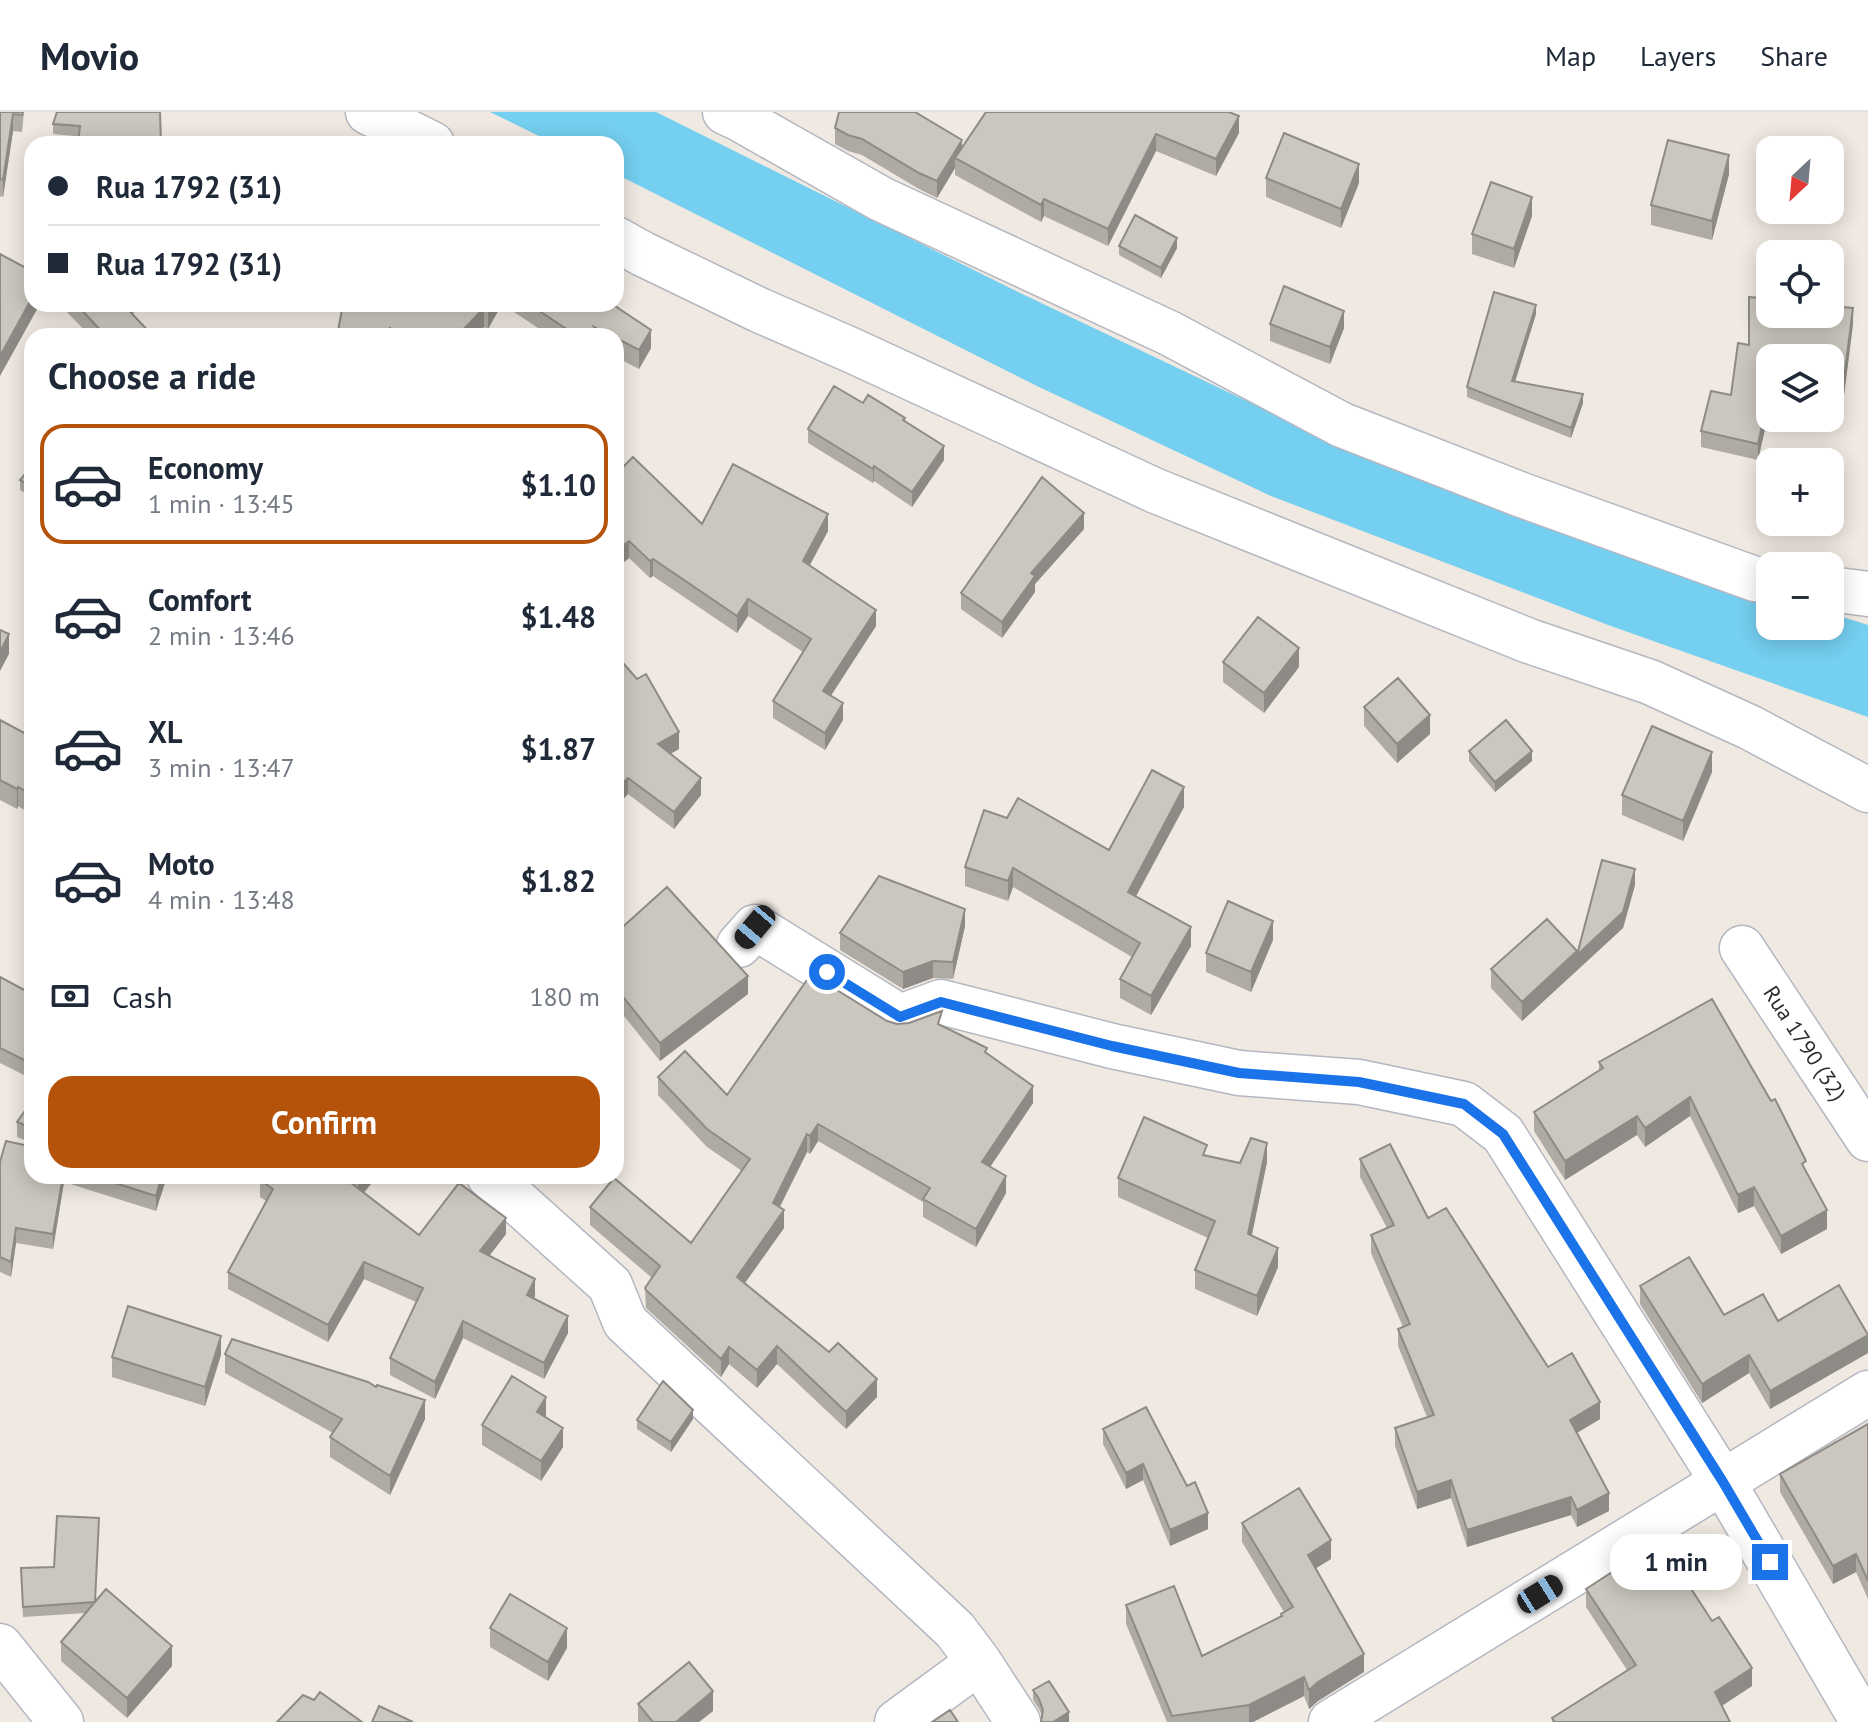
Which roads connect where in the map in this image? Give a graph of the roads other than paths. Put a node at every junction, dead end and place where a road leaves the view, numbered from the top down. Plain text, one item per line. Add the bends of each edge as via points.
1 (368, 112) edge
2 (725, 112) edge
3 (416, 136) edge
4 (624, 243) edge
5 (1756, 579) edge
6 (1844, 591) edge
7 (1868, 594) edge
8 (1868, 790) edge
9 (739, 945) dead end
10 (1742, 948) dead end
11 (1868, 1139) edge
12 (498, 1184) edge
13 (1868, 1393) edge
14 (1723, 1482) junction
15 (0, 1646) edge
16 (979, 1662) junction
17 (61, 1722) edge
18 (897, 1722) edge
19 (1018, 1722) edge
20 (1331, 1722) edge
21 (1863, 1722) edge

1 - 3 street
2 - 5 street via 881,199 1169,333 1342,425
4 - 8 street via 1156,491 1529,641 1650,682
6 - 7 street
9 - 14 street via 755,927 900,1017 941,1002 1239,1073 1359,1082 1464,1104 1503,1134
10 - 11 street, Rua 1790 (32)
12 - 16 street via 610,1285 625,1322 955,1630
13 - 14 street
14 - 20 street
14 - 21 street
15 - 17 street
16 - 18 street
16 - 19 street

